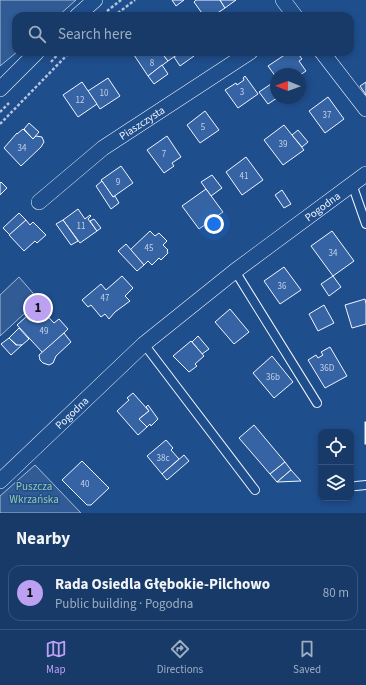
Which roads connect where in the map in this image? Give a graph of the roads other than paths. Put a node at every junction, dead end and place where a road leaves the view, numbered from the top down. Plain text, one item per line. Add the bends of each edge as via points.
1 (95, 0) edge
2 (283, 0) edge
3 (82, 12) edge
4 (292, 12) edge
5 (33, 56) edge
6 (244, 56) edge
7 (325, 56) edge
8 (0, 89) edge
9 (366, 109) edge
10 (366, 174) edge
11 (352, 184) junction
12 (40, 202) dead end
13 (366, 224) edge
14 (235, 271) junction
15 (144, 344) junction
16 (317, 402) dead end
17 (0, 481) edge
18 (366, 485) edge
19 (356, 486) dead end
20 (255, 490) dead end

1 - 3 street
2 - 4 street
5 - 8 street
6 - 12 street, Piaszczysta via 103,148
7 - 9 street
10 - 11 street, Pogodna
11 - 13 lane, Pogodna
11 - 14 street, Pogodna
14 - 15 street, Pogodna
14 - 16 lane
15 - 17 street, Pogodna
15 - 20 lane
18 - 19 lane

